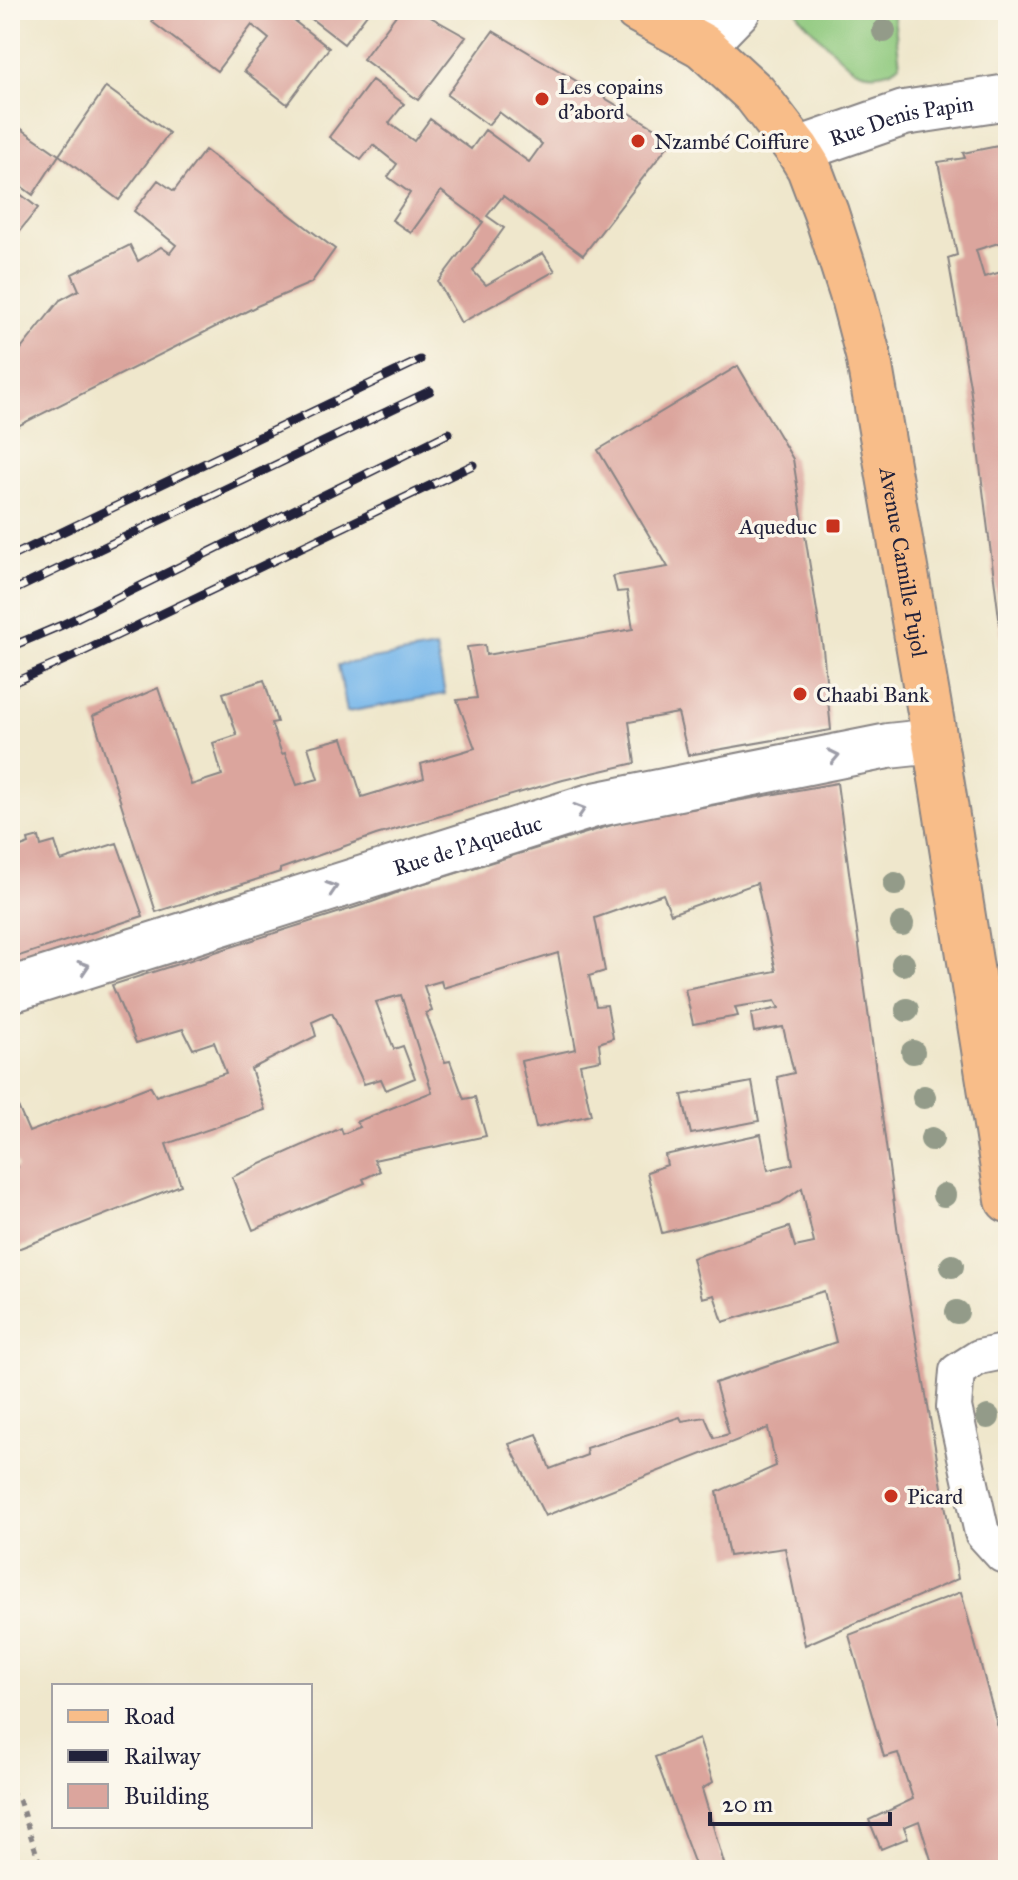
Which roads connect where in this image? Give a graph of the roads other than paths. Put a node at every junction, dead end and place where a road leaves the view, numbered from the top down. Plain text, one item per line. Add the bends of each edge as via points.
1 (637, 10) edge
2 (738, 10) edge
3 (703, 46) junction
4 (1008, 97) edge
5 (803, 159) junction
6 (935, 741) junction
7 (10, 990) edge
8 (1008, 1200) edge
9 (1008, 1351) edge
10 (1008, 1556) edge

1 - 3 main road, Avenue Camille Pujol
2 - 3 street
3 - 5 main road, Avenue Camille Pujol via 755,94
4 - 5 street, Rue Denis Papin via 904,113
5 - 6 main road, Avenue Camille Pujol via 852,294 868,355
7 -> 6 street, Rue de l'Aqueduc via 594,805 852,752
6 - 8 main road, Avenue Camille Pujol
9 - 10 lane via 979,1357 957,1371 954,1407 982,1533

